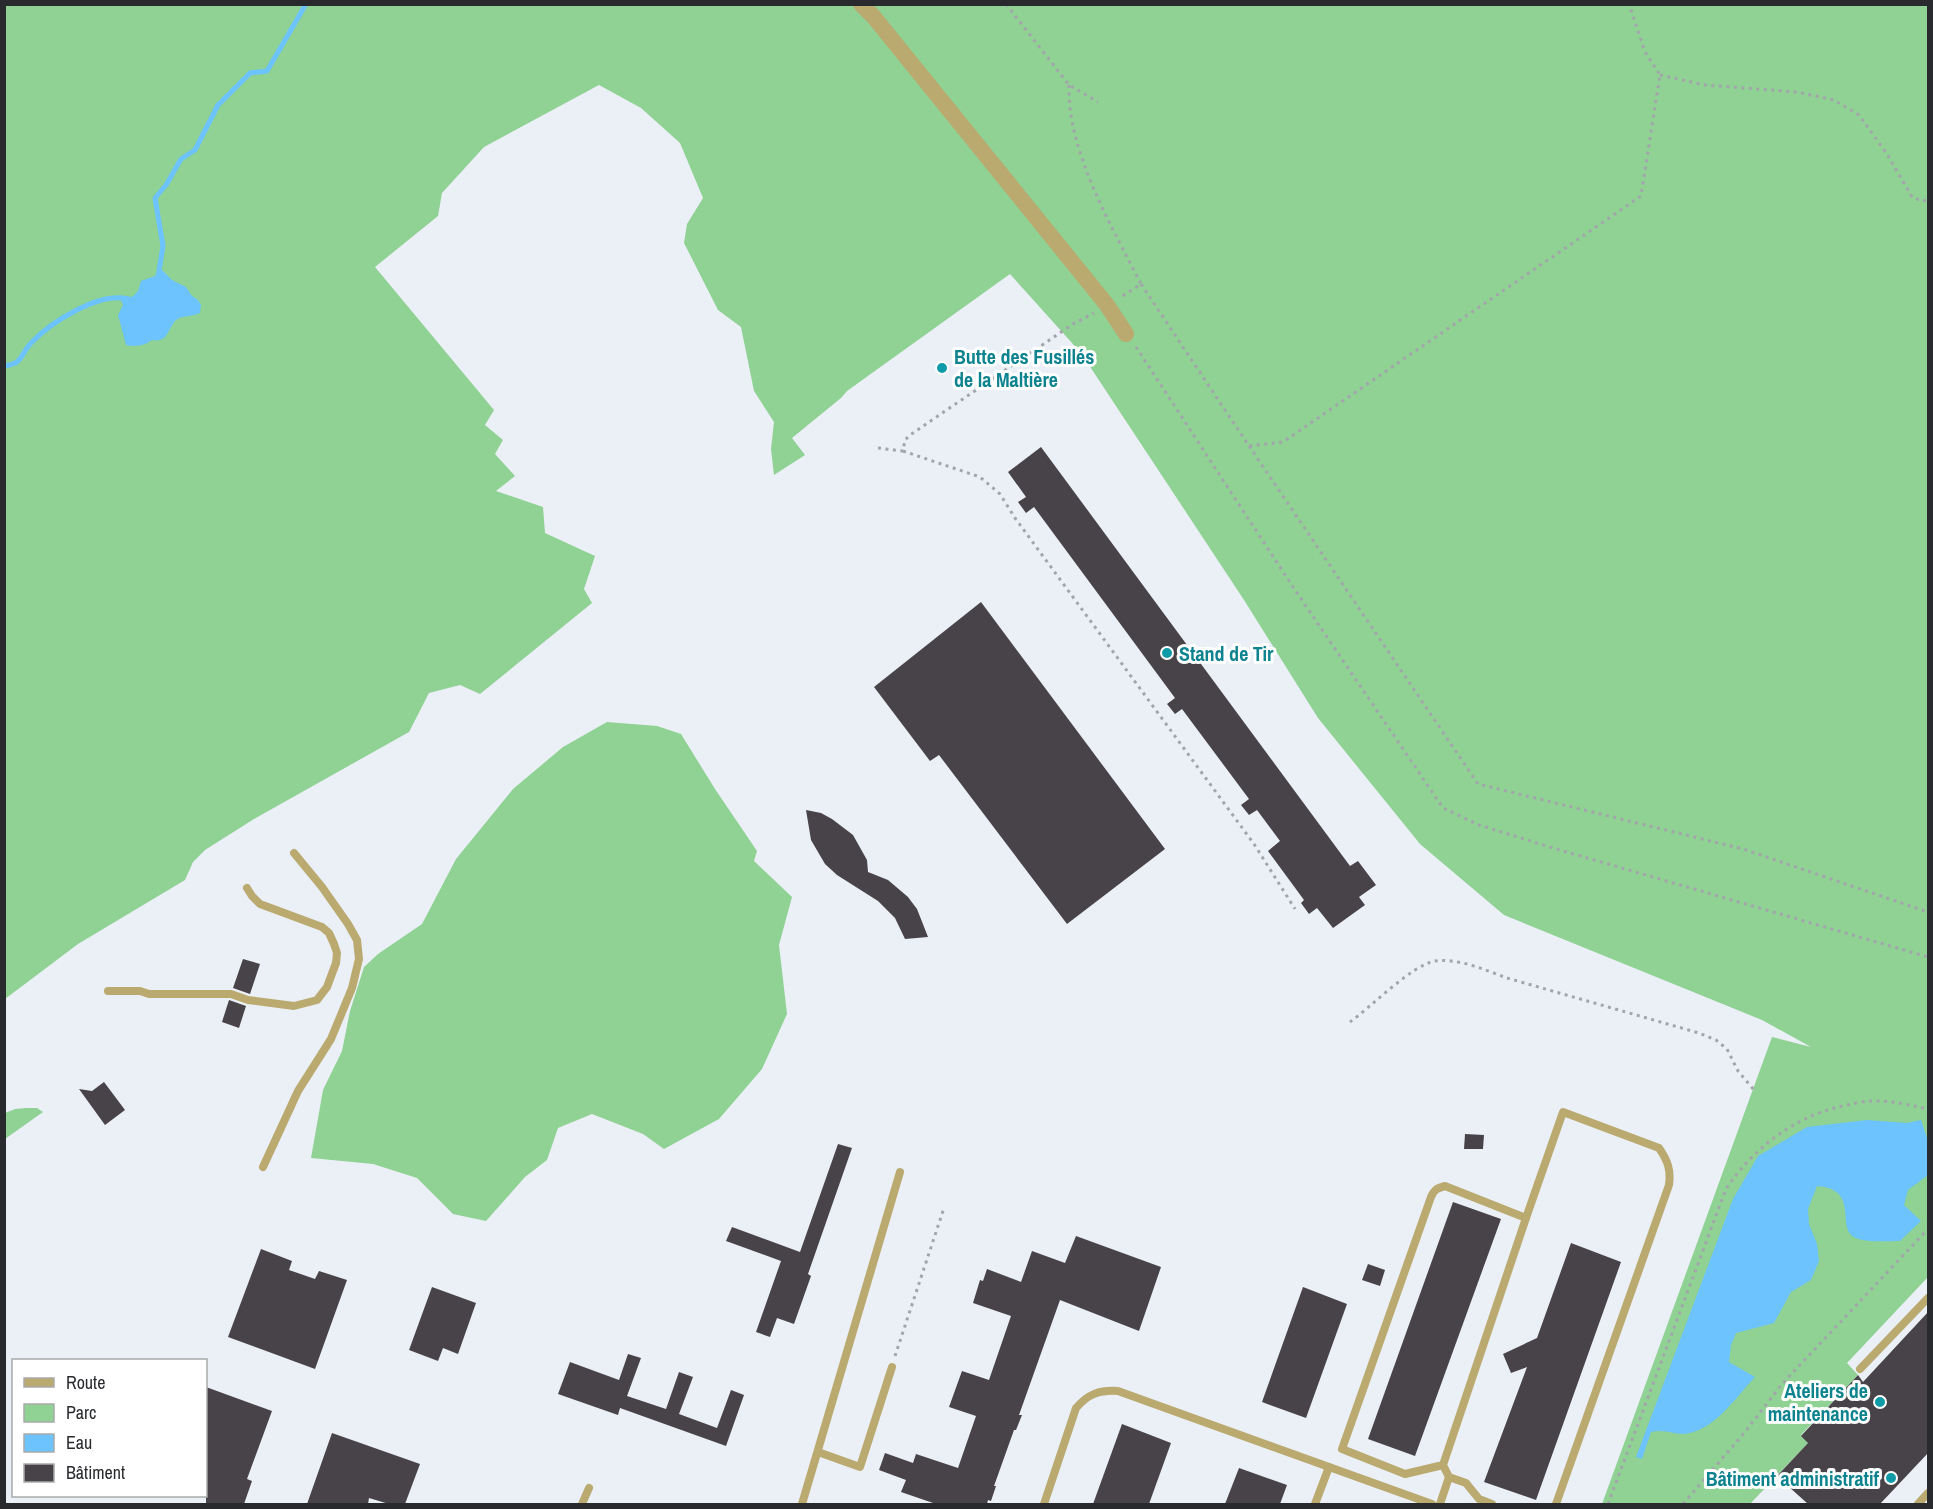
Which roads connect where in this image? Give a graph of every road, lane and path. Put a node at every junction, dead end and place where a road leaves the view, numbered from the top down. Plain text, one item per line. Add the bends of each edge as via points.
1 (861, 4) edge
2 (1006, 4) edge
3 (1629, 4) edge
4 (1659, 75) junction
5 (1069, 85) junction
6 (1098, 102) dead end
7 (1929, 200) edge
8 (1141, 284) junction
9 (1107, 305) junction
10 (1126, 334) joint
11 (1250, 447) junction
12 (878, 448) dead end
13 (903, 451) junction
14 (294, 853) dead end
15 (247, 888) dead end
16 (1295, 909) dead end
17 (1929, 912) edge
18 (1929, 957) edge
19 (108, 992) dead end
20 (1350, 1023) dead end
21 (1754, 1090) dead end
22 (1929, 1109) edge
23 (263, 1167) dead end
24 (900, 1172) dead end
25 (944, 1208) dead end
26 (1526, 1218) junction
27 (1929, 1229) edge
28 (1929, 1298) edge
29 (892, 1367) joint
30 (1860, 1369) dead end
31 (818, 1452) junction
32 (1443, 1464) junction
33 (1329, 1467) junction
34 (1449, 1477) junction
35 (589, 1488) dead end
36 (1929, 1493) edge
37 (582, 1504) edge
38 (802, 1504) edge
39 (1044, 1504) edge
40 (1315, 1504) edge
41 (1432, 1504) edge
42 (1440, 1504) edge
43 (1492, 1504) edge
44 (1556, 1504) edge
45 (1608, 1504) edge
46 (1683, 1504) edge
47 (1918, 1504) edge

1 - 9 street
2 - 5 path
3 - 4 path via 1645,52
4 - 7 path via 1705,85 1797,92 1834,100 1859,115 1912,197
4 - 11 path via 1641,196 1283,442
5 - 6 path
5 - 8 path via 1072,123 1086,170
8 - 9 path
8 - 11 path
9 - 10 street
9 - 13 path via 910,435
10 - 18 path via 1443,808 1479,825 1553,848
11 - 17 path via 1478,784 1743,849
12 - 13 path
13 - 16 path via 980,477 1000,494 1254,844
14 - 23 lane via 348,924 357,940 360,959 331,1039 298,1091
15 - 19 lane via 260,904 322,927 328,933 337,953 336,963 327,987 317,999 294,1006 231,994
20 - 21 path via 1417,968 1452,962 1716,1040 1727,1049
22 - 45 path via 1869,1101 1838,1107 1773,1137 1736,1173 1726,1189
24 - 31 lane
25 - 29 path
26 - 32 lane
26 - 32 lane via 1451,1188 1439,1187 1434,1191 1342,1449 1405,1474
26 - 44 lane via 1563,1112 1647,1142 1659,1148 1668,1160 1669,1185
27 - 46 path via 1782,1384
28 - 30 lane
29 - 31 lane via 860,1467
31 - 38 lane
32 - 34 lane
33 - 39 lane via 1106,1390 1091,1394 1076,1408
33 - 40 lane
33 - 41 lane
34 - 42 lane
34 - 43 lane via 1466,1483 1479,1499
35 - 37 lane
36 - 47 lane

